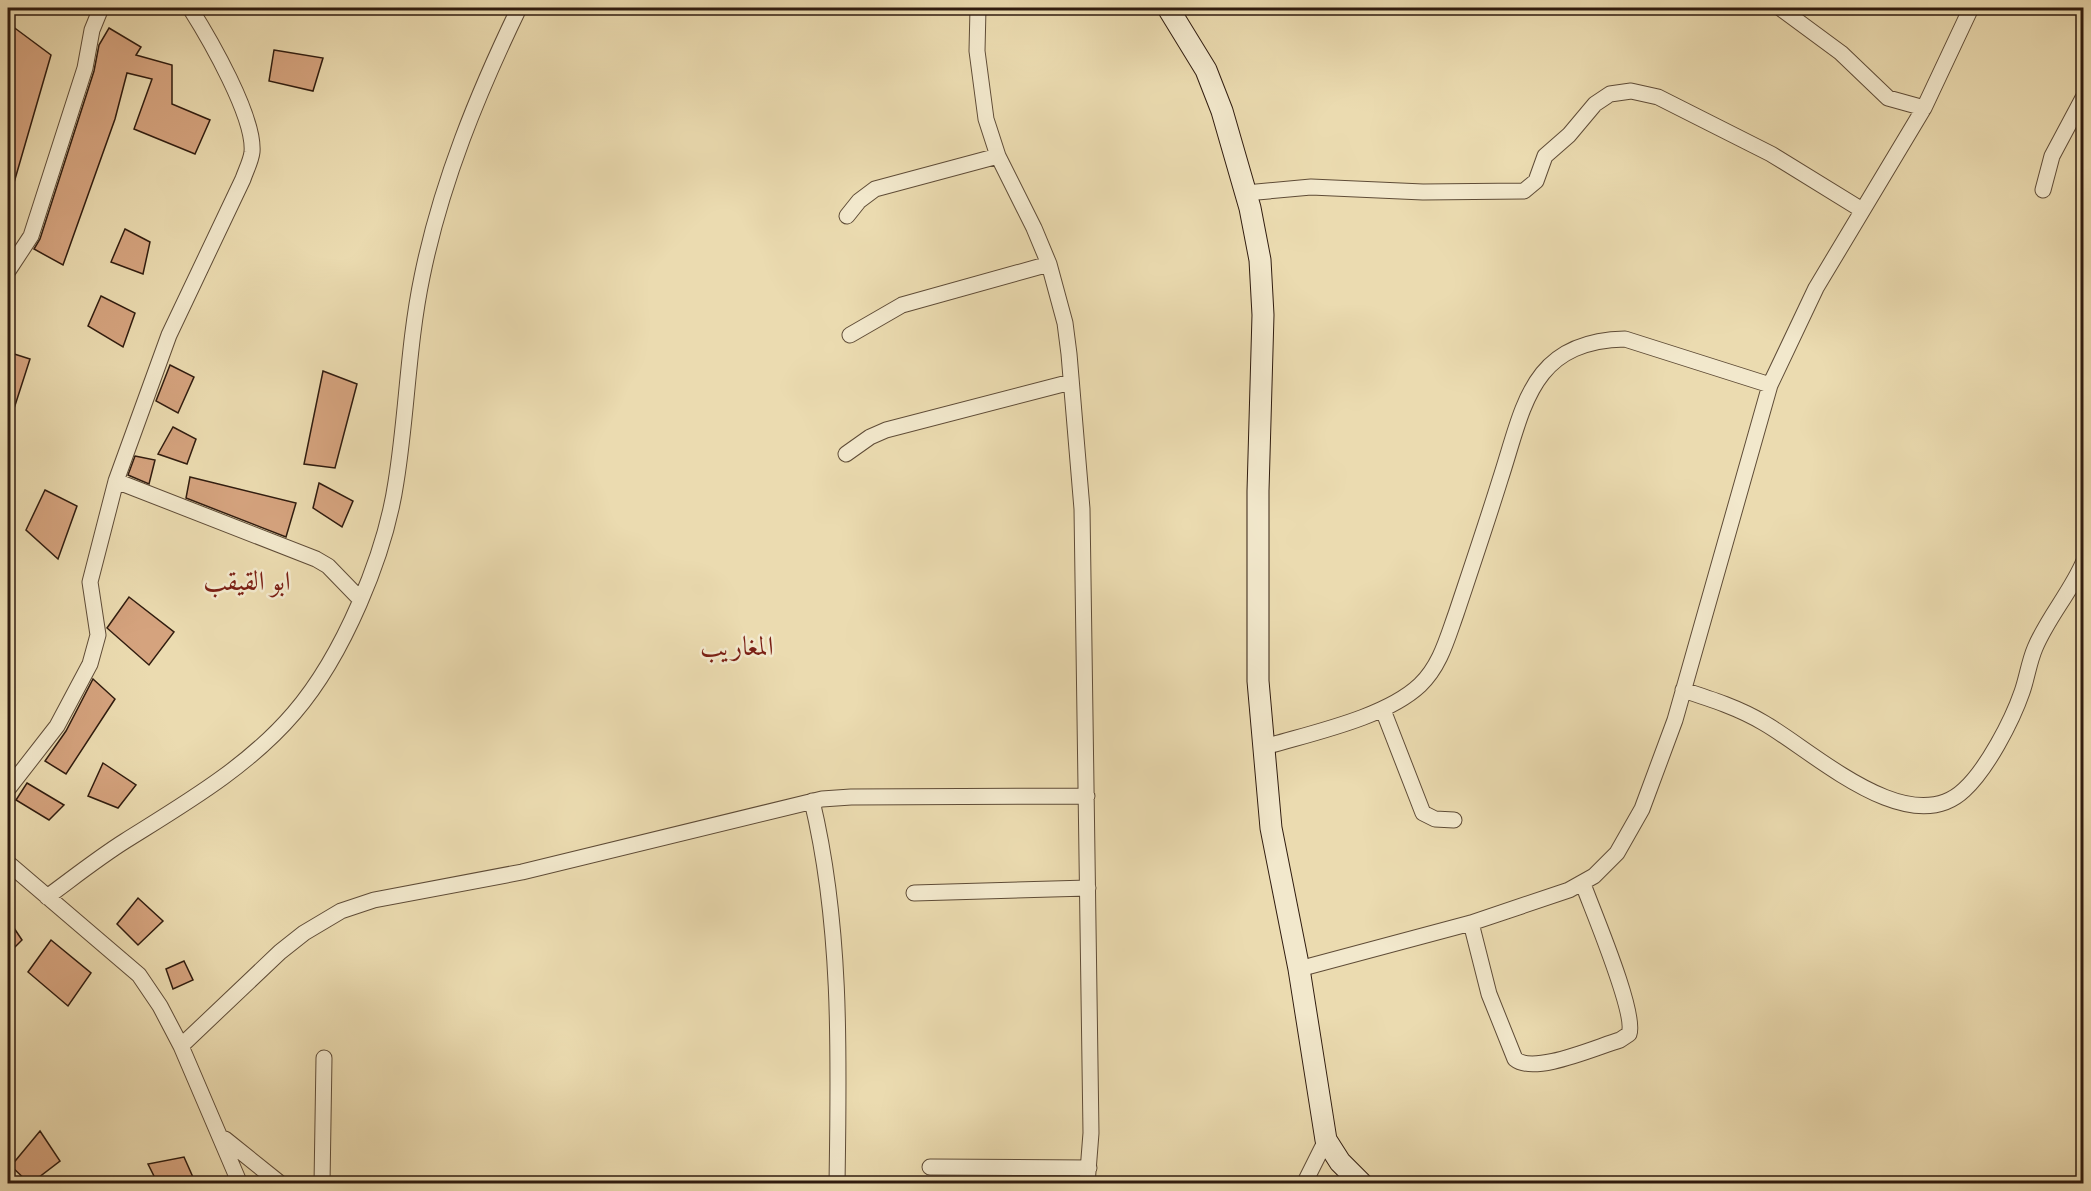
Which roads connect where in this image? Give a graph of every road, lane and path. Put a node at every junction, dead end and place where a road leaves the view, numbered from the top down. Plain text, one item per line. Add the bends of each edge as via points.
1 (101, 8) edge
2 (190, 8) edge
3 (519, 8) edge
4 (978, 8) edge
5 (1168, 8) edge
6 (1780, 8) edge
7 (1971, 8) edge
8 (2084, 96) edge
9 (1924, 108) junction
10 (998, 156) junction
11 (2043, 190) dead end
12 (1246, 193) junction
13 (1862, 210) junction
14 (847, 216) dead end
15 (1048, 264) junction
16 (8, 271) edge
17 (850, 335) dead end
18 (1071, 382) junction
19 (1770, 385) junction
20 (846, 454) dead end
21 (116, 481) junction
22 (2084, 561) edge
23 (360, 599) junction
24 (1683, 690) junction
25 (1383, 710) junction
26 (1265, 747) junction
27 (8, 789) edge
28 (1087, 796) junction
29 (812, 801) junction
30 (1454, 820) dead end
31 (8, 863) edge
32 (1583, 884) junction
33 (1088, 888) junction
34 (914, 893) dead end
35 (47, 897) junction
36 (1471, 923) junction
37 (1299, 969) junction
38 (181, 1046) junction
39 (324, 1058) dead end
40 (221, 1135) junction
41 (1326, 1140) junction
42 (930, 1167) dead end
43 (1088, 1176) edge
44 (240, 1184) edge
45 (281, 1184) edge
46 (322, 1184) edge
47 (837, 1184) edge
48 (1304, 1184) edge
49 (1362, 1184) edge

1 - 16 street via 92,30 86,68 31,236
2 - 21 street via 244,114 252,152 169,335
3 - 23 street via 458,150 429,245 396,483 382,542
4 - 10 street via 980,79 986,119
5 - 12 street via 1206,70
6 - 9 street via 1841,53 1888,98
7 - 9 street
8 - 11 street via 2052,156
9 - 13 street
10 - 14 street via 875,189
10 - 15 street via 1035,228
12 - 13 street via 1311,187 1524,191 1536,181 1545,156 1595,104 1610,94 1631,91 1658,97 1771,154
12 - 26 street via 1256,234 1262,293 1258,681
13 - 19 street via 1815,288
15 - 17 street via 902,305
15 - 18 street via 1065,322
18 - 20 street via 886,430
18 - 28 street via 1082,509
19 - 24 street
19 - 25 street via 1625,339 1603,339 1574,348 1559,358 1530,390 1521,409 1442,654 1419,686
21 - 23 street via 316,558
21 - 27 street via 90,582 98,635 96,650 57,726
22 - 24 street via 2043,631 2022,693 1983,767 1966,788 1944,804 1890,801 1762,722
23 - 35 street via 323,674 294,714 267,740 181,808 123,842
24 - 32 street via 1642,809 1617,853
25 - 26 street
25 - 30 street via 1423,813 1435,819
26 - 37 street via 1271,828
28 - 29 street via 851,797
28 - 33 street
29 - 38 street via 672,837 522,872 374,900 341,911 280,952
29 - 47 street via 828,891 840,1053
31 - 35 street
32 - 36 street
32 - 36 street via 1630,1022 1629,1034 1620,1040 1537,1065 1520,1063 1489,994
33 - 34 street
33 - 43 street
35 - 38 street via 139,975
36 - 37 street
37 - 41 street
38 - 40 street
39 - 46 street
40 - 44 street
40 - 45 street
41 - 48 street
41 - 49 street via 1340,1162
42 - 43 street

